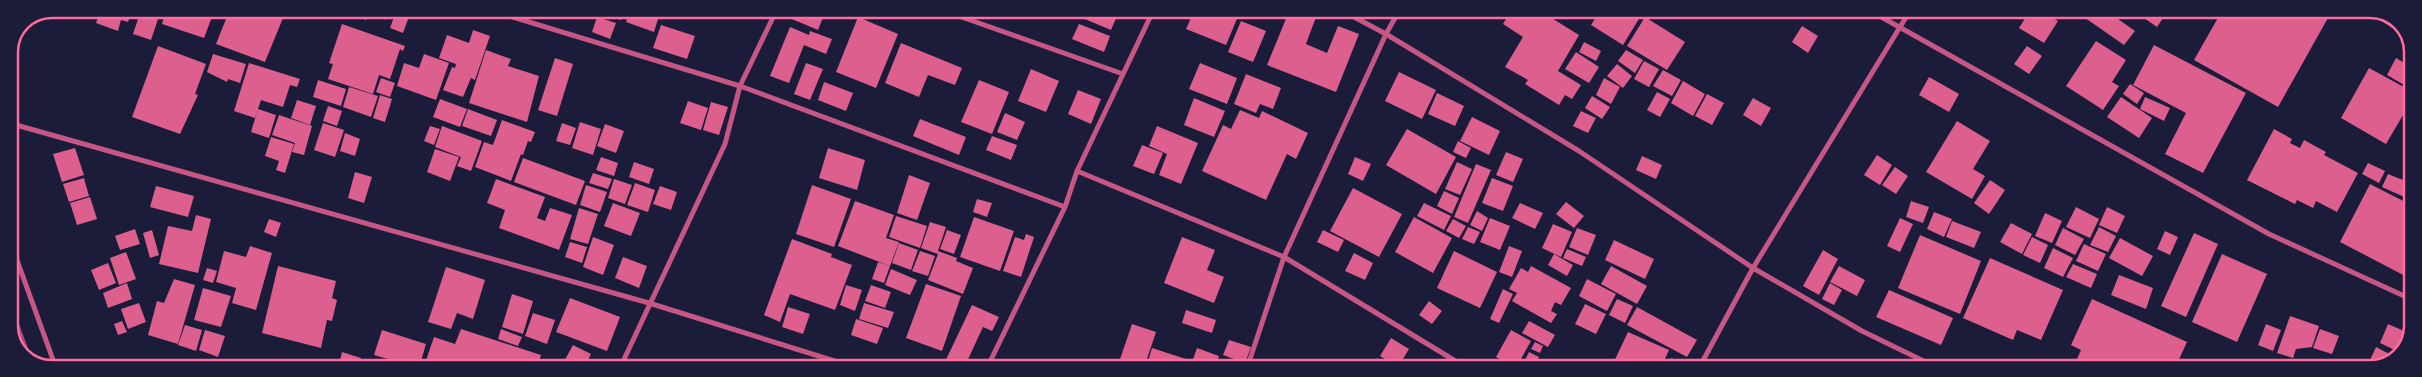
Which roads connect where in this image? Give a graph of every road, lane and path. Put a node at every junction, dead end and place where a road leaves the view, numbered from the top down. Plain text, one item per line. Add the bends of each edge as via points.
1 (513, 17) edge
2 (773, 17) edge
3 (963, 17) edge
4 (1150, 17) edge
5 (1355, 18) edge
6 (1395, 18) edge
7 (1881, 18) edge
8 (1905, 18) edge
9 (1898, 28) junction
10 (1386, 34) junction
11 (1123, 74) junction
12 (740, 86) junction
13 (17, 125) edge
14 (1077, 171) junction
15 (1064, 207) junction
16 (1284, 257) junction
17 (18, 262) edge
18 (1753, 268) junction
19 (2404, 296) edge
20 (649, 303) junction
21 (53, 359) edge
22 (624, 359) edge
23 (829, 359) edge
24 (991, 359) edge
25 (1250, 360) edge
26 (1453, 360) edge
27 (1704, 360) edge
28 (1921, 360) edge

1 - 12 street
2 - 12 street
3 - 11 street
4 - 11 street
5 - 10 street
6 - 10 street
7 - 9 street
8 - 9 street
9 - 18 street
9 - 19 street via 2268,234
10 - 16 street
10 - 18 street via 1579,151
11 - 14 street
12 - 15 street
12 - 20 street via 725,144
13 - 20 street
14 - 15 street
14 - 16 street
15 - 24 street
16 - 25 street
16 - 26 street
17 - 21 street
18 - 27 street
18 - 28 street via 1862,331
20 - 22 street
20 - 23 street

